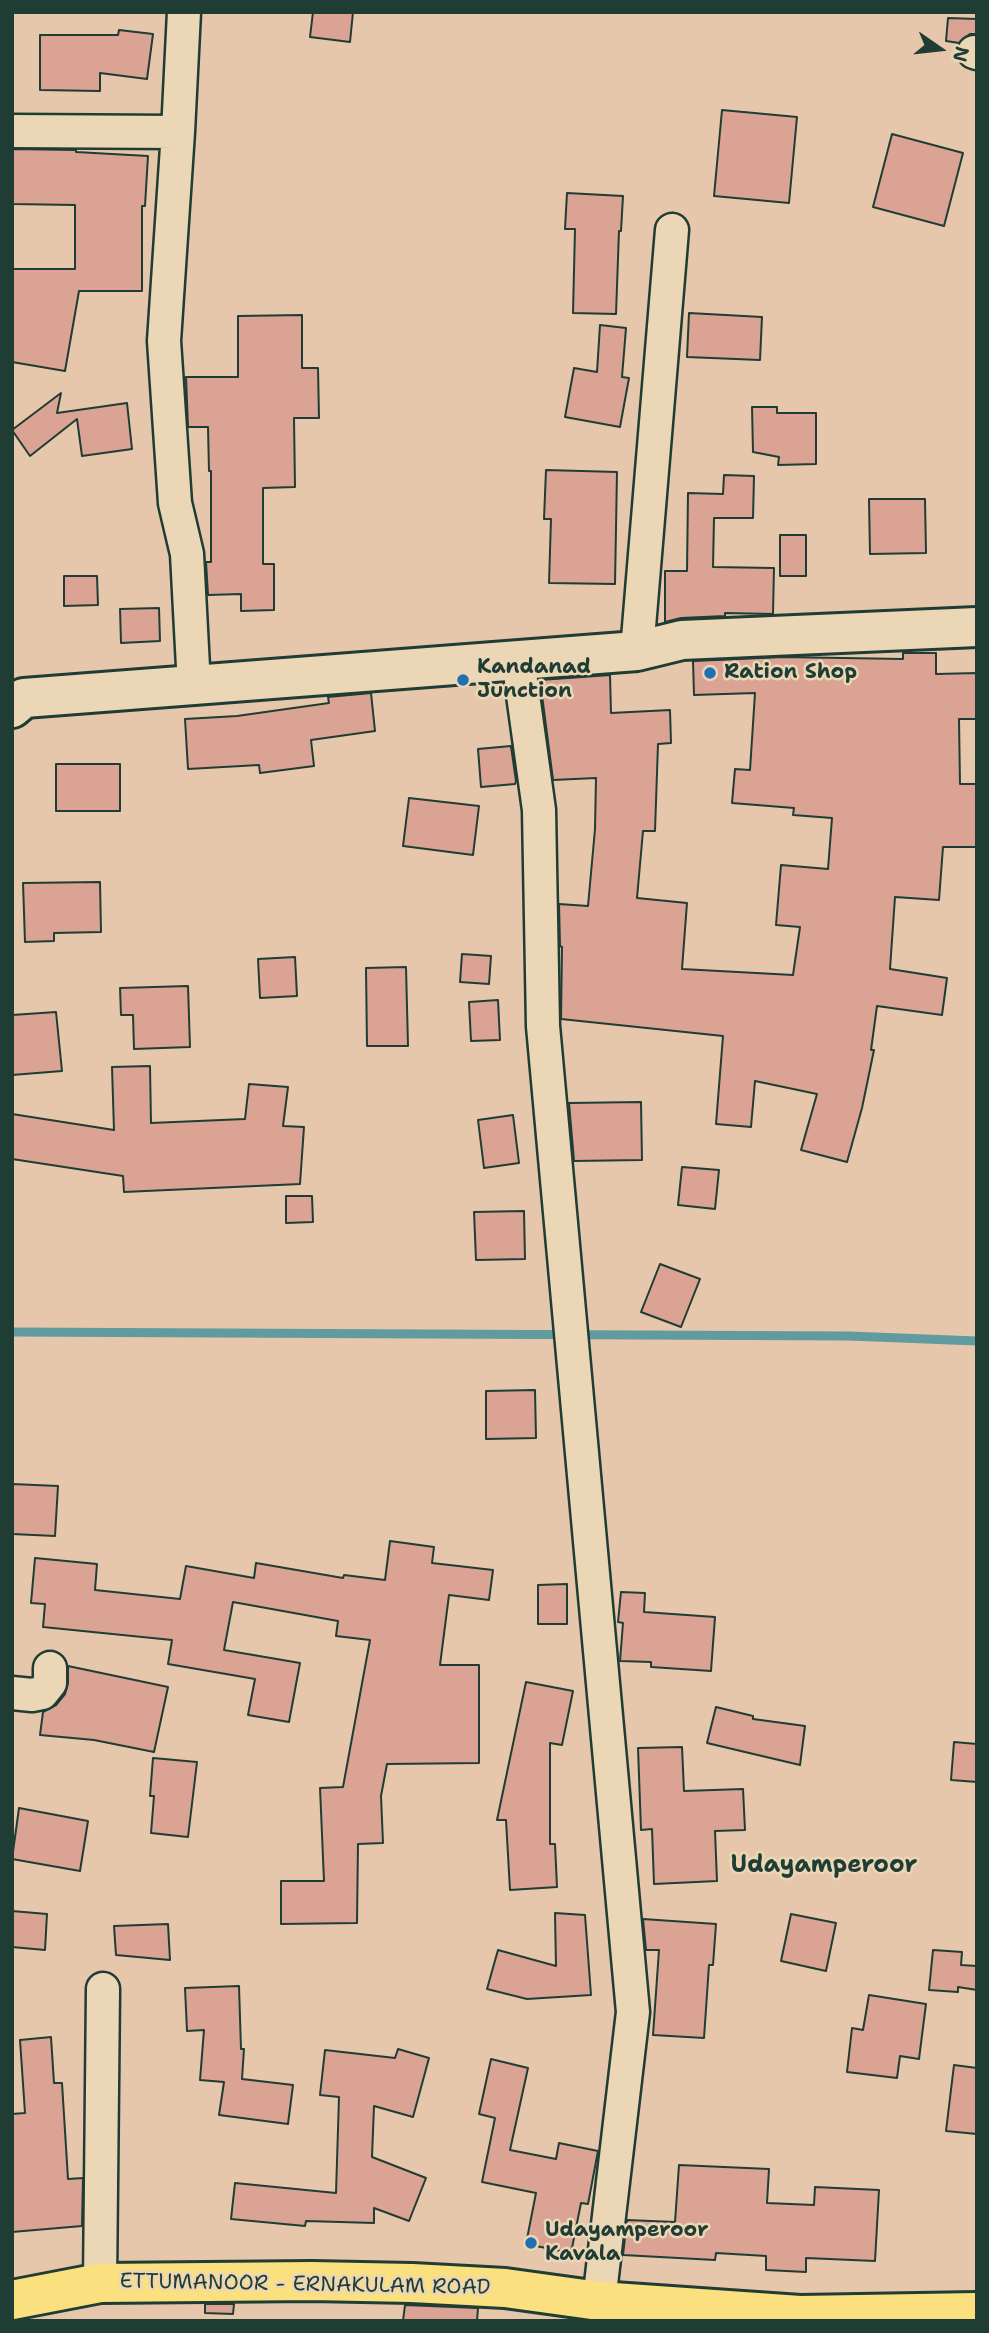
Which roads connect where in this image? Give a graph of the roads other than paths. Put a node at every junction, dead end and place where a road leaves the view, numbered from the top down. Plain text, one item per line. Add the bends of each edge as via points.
1 (184, 12) edge
2 (12, 131) edge
3 (178, 132) junction
4 (672, 230) dead end
5 (977, 627) edge
6 (637, 652) junction
7 (518, 660) junction
8 (194, 686) junction
9 (12, 708) edge
10 (50, 1668) dead end
11 (12, 1693) edge
12 (103, 1989) dead end
13 (100, 2283) junction
14 (12, 2300) edge
15 (599, 2301) junction
16 (977, 2312) edge

1 - 3 street
2 - 3 street
3 - 8 street via 164,341 175,503 187,554
4 - 6 street
5 - 6 main road via 682,640
6 - 7 main road
7 - 8 main road
7 - 15 street via 538,810 543,1026 633,2012
8 - 9 main road via 24,698
10 - 11 street via 50,1683 42,1693
12 - 13 street
13 - 14 main road, ETTUMANOOR - ERNAKULAM ROAD
13 - 15 main road, ETTUMANOOR - ERNAKULAM ROAD via 412,2283 505,2288
15 - 16 main road, ETTUMANOOR - ERNAKULAM ROAD via 800,2315

